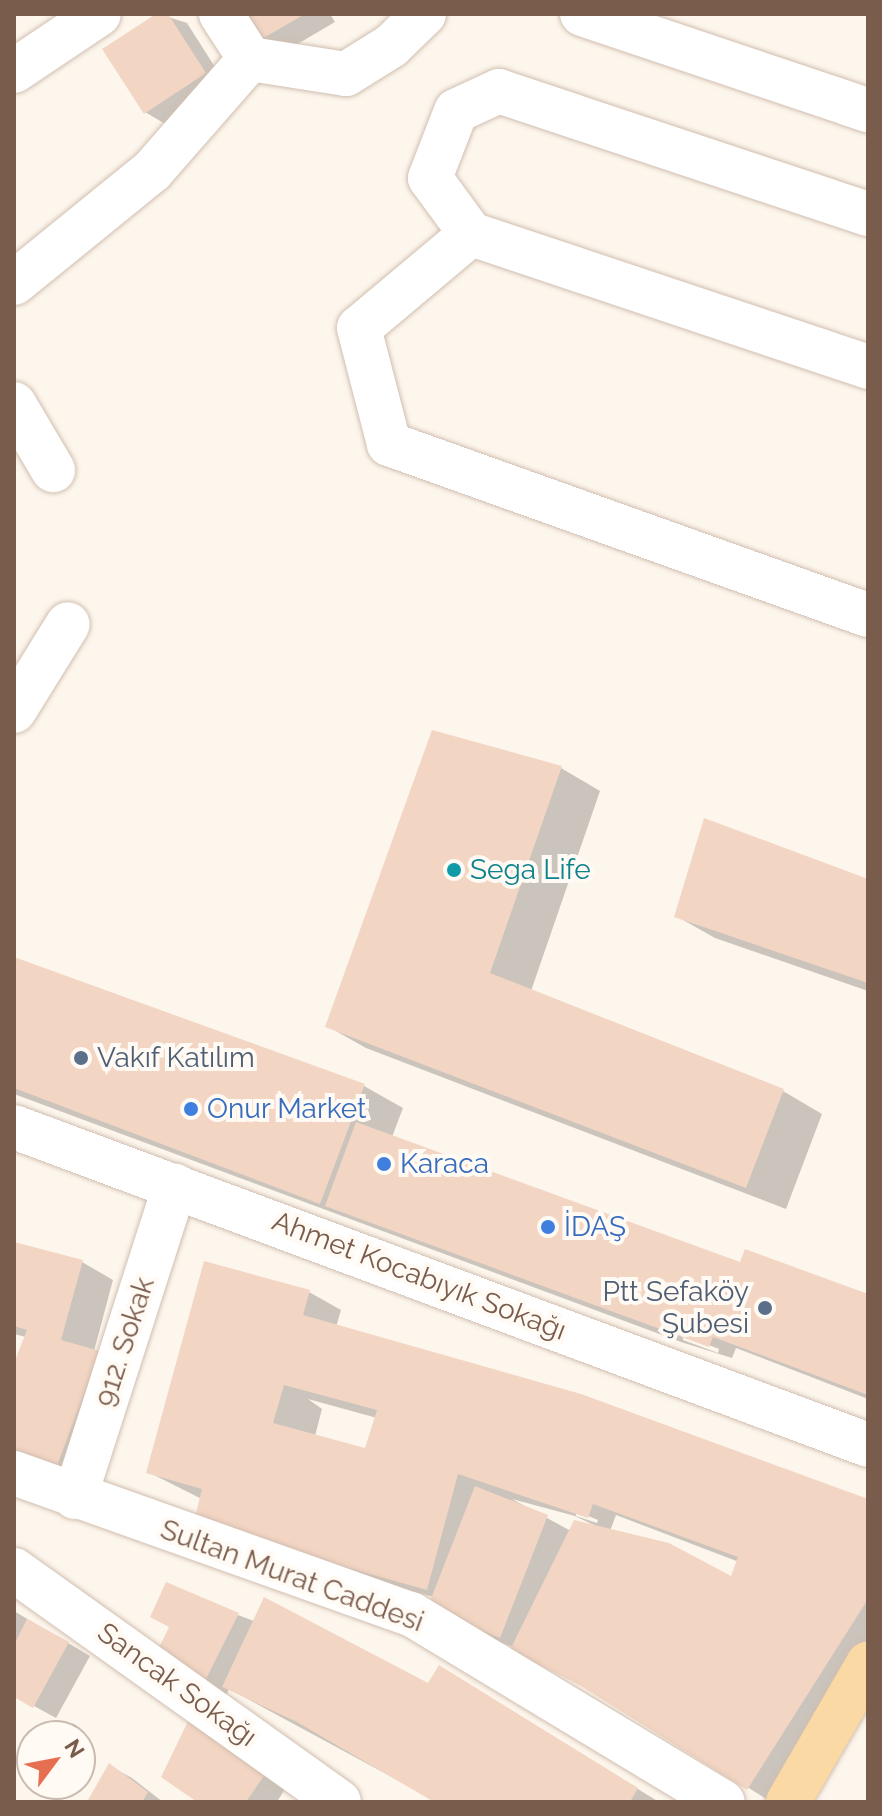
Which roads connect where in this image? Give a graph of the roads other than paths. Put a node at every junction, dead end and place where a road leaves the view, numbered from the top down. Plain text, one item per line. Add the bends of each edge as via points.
1 (99, 14) edge
2 (221, 14) edge
3 (424, 14) edge
4 (582, 14) edge
5 (250, 59) junction
6 (14, 71) edge
7 (868, 110) edge
8 (868, 214) edge
9 (471, 234) junction
10 (14, 283) edge
11 (868, 367) edge
12 (14, 404) edge
13 (53, 470) dead end
14 (868, 615) edge
15 (68, 624) dead end
16 (14, 711) edge
17 (14, 1127) edge
18 (175, 1186) junction
19 (868, 1445) edge
20 (14, 1473) edge
21 (75, 1497) junction
22 (14, 1570) edge
23 (868, 1664) edge
24 (339, 1802) edge
25 (723, 1802) edge
26 (788, 1802) edge

1 - 6 street
2 - 5 street
3 - 5 street via 391,46 346,74
4 - 7 street
5 - 10 street via 152,171
8 - 9 street via 499,91 456,111 430,178
9 - 11 street
9 - 14 street via 359,328 389,444
12 - 13 street
15 - 16 street
17 - 18 street, Ahmet Kocabıyık Sokağı
18 - 19 street, Ahmet Kocabıyık Sokağı
18 - 21 street, 912. Sokak
20 - 21 street, Sultan Murat Caddesi
21 - 25 street, Sultan Murat Caddesi via 411,1614
22 - 24 street, Sancak Sokağı
23 - 26 main road

